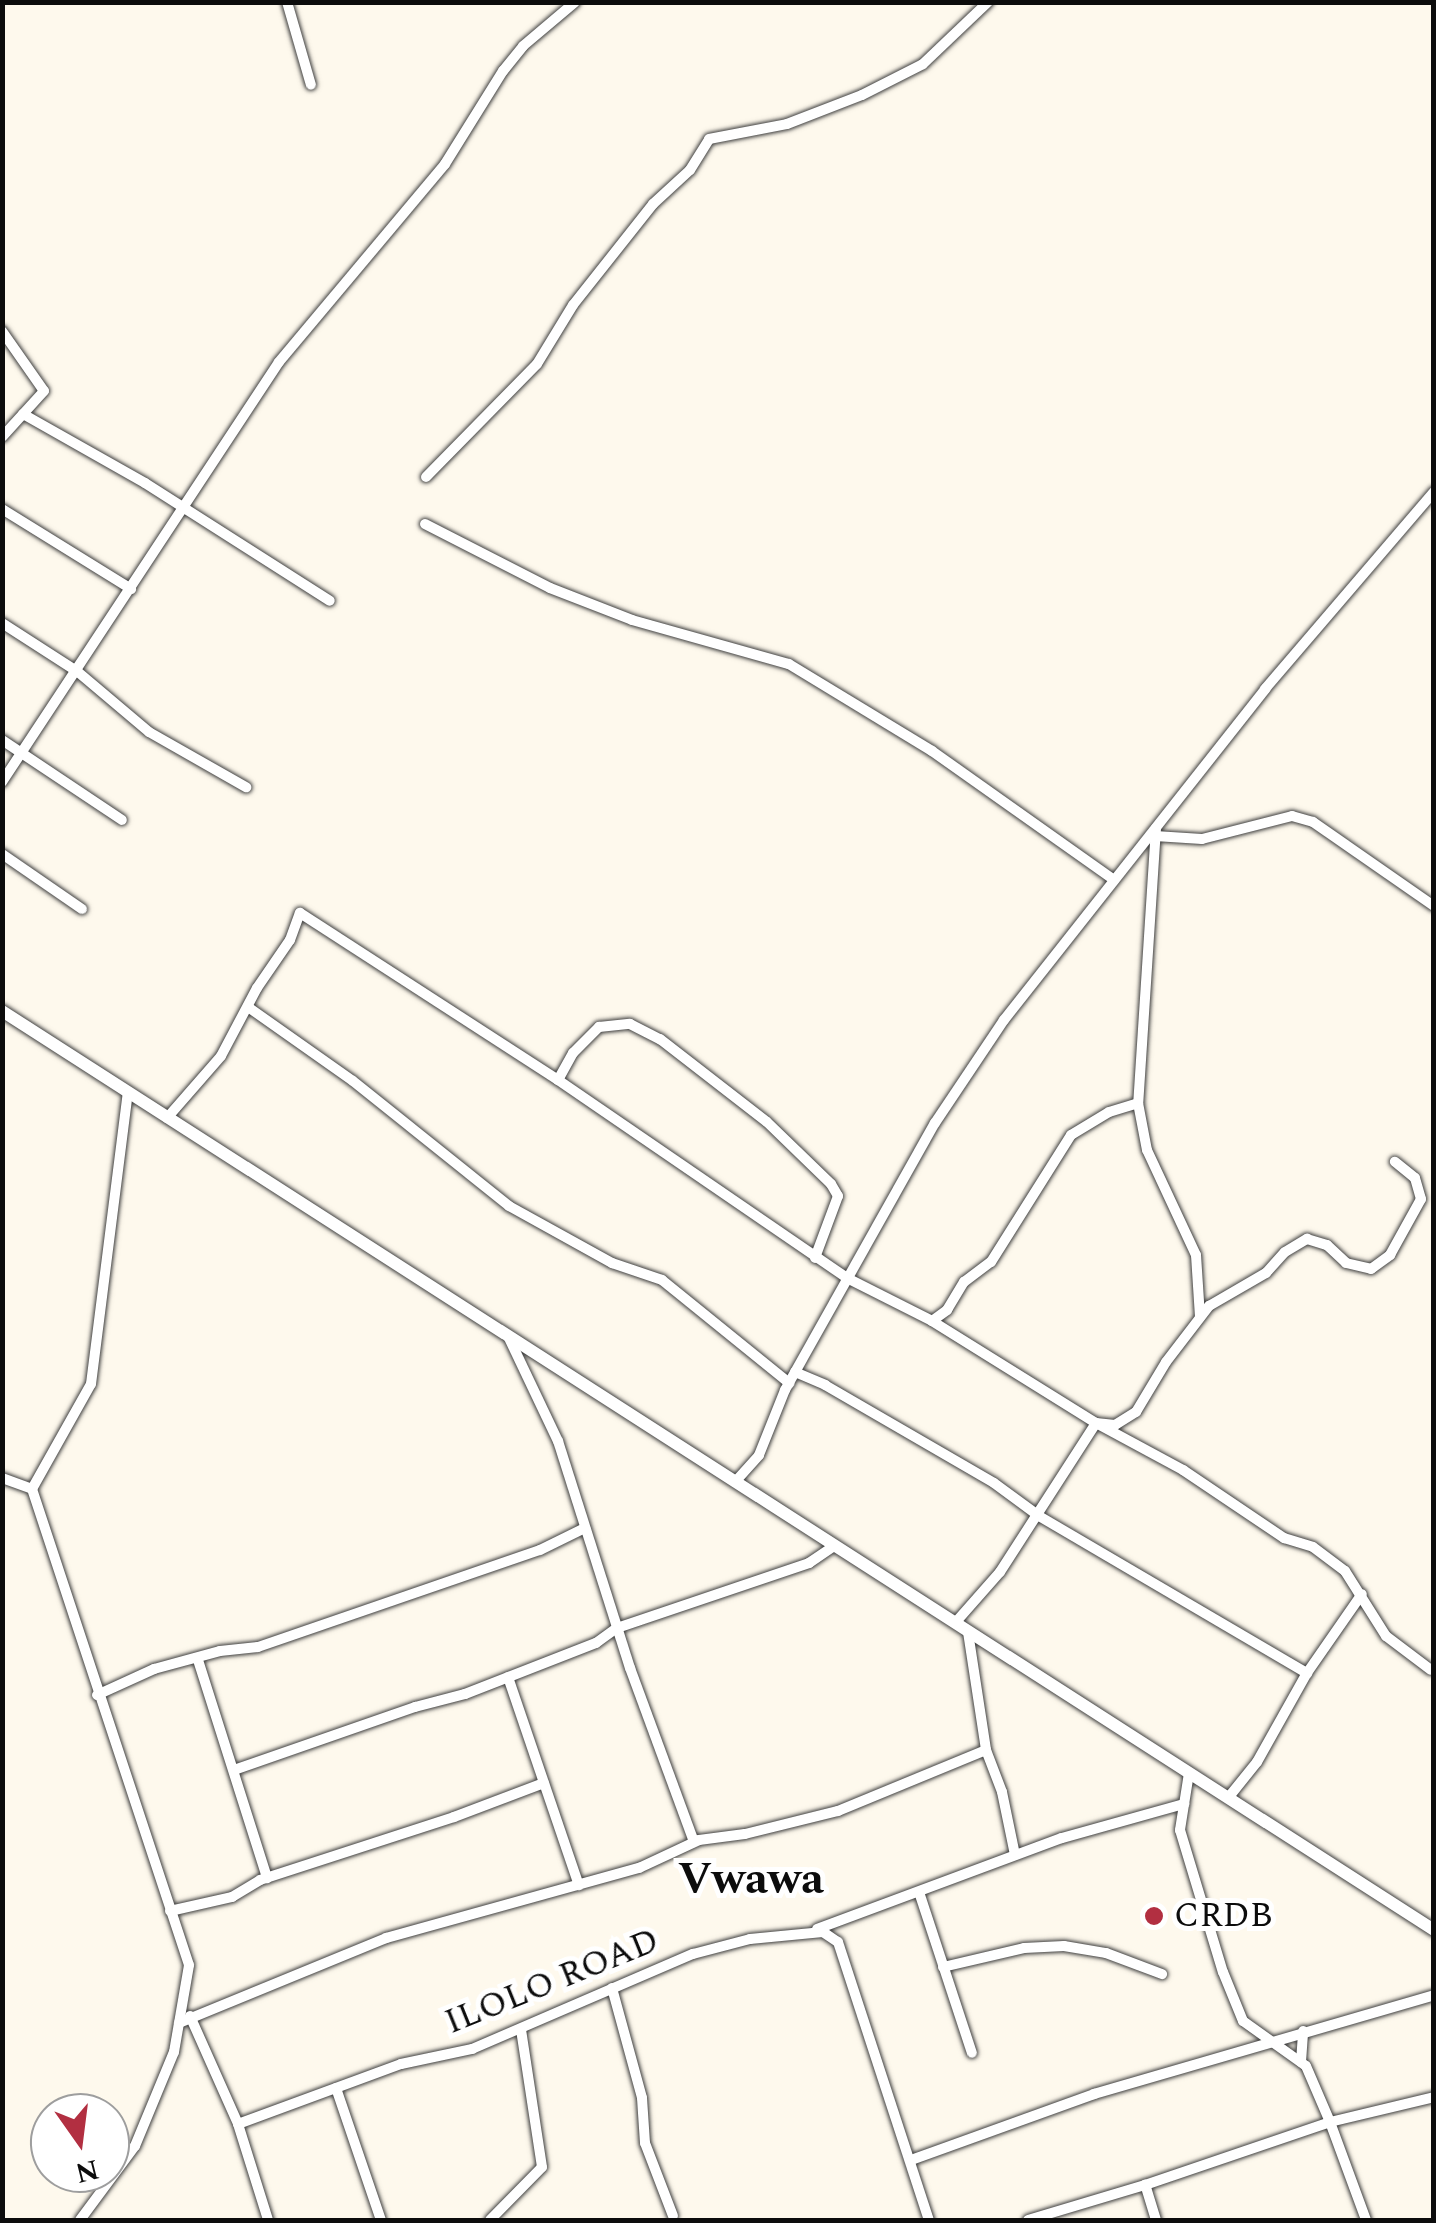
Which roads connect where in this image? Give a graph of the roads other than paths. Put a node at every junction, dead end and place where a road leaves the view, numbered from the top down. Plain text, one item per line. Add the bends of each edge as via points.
1 (287, 2) edge
2 (575, 2) edge
3 (988, 2) edge
4 (311, 84) dead end
5 (2, 331) edge
6 (23, 414) junction
7 (2, 438) edge
8 (426, 477) dead end
9 (1434, 492) edge
10 (2, 509) edge
11 (184, 509) junction
12 (425, 524) dead end
13 (131, 589) junction
14 (330, 601) dead end
15 (2, 623) edge
16 (78, 672) junction
17 (2, 740) edge
18 (23, 753) junction
19 (2, 782) edge
20 (246, 788) dead end
21 (122, 820) dead end
22 (1156, 831) junction
23 (2, 854) edge
24 (1114, 880) junction
25 (1434, 906) edge
26 (82, 909) dead end
27 (248, 1007) junction
28 (2, 1011) edge
29 (558, 1080) junction
30 (128, 1093) junction
31 (1138, 1103) junction
32 (166, 1118) junction
33 (1395, 1162) dead end
34 (815, 1258) junction
35 (847, 1278) junction
36 (1200, 1316) junction
37 (932, 1321) junction
38 (508, 1337) junction
39 (795, 1372) junction
40 (788, 1383) junction
41 (1096, 1423) junction
42 (2, 1478) edge
43 (735, 1482) junction
44 (32, 1489) junction
45 (1039, 1516) junction
46 (585, 1528) junction
47 (834, 1546) junction
48 (1362, 1594) junction
49 (955, 1624) junction
50 (617, 1628) junction
51 (968, 1632) junction
52 (198, 1660) junction
53 (1431, 1670) edge
54 (1306, 1673) junction
55 (508, 1677) junction
56 (97, 1695) junction
57 (986, 1750) junction
58 (234, 1770) junction
59 (1188, 1773) junction
60 (544, 1783) junction
61 (1228, 1798) junction
62 (1184, 1804) junction
63 (694, 1842) junction
64 (1015, 1855) junction
65 (267, 1878) junction
66 (579, 1885) junction
67 (920, 1895) junction
68 (170, 1911) junction
69 (1434, 1930) edge
70 (810, 1932) junction
71 (943, 1967) junction
72 (1162, 1974) dead end
73 (612, 1988) junction
74 (1434, 1994) edge
75 (183, 2002) junction
76 (192, 2019) junction
77 (179, 2023) junction
78 (521, 2028) junction
79 (1303, 2031) junction
80 (1266, 2040) junction
81 (972, 2053) dead end
82 (1301, 2062) junction
83 (336, 2088) junction
84 (1434, 2097) edge
85 (1330, 2122) junction
86 (238, 2124) junction
87 (911, 2160) junction
88 (1145, 2185) junction
89 (672, 2216) dead end
90 (80, 2220) edge
91 (268, 2220) edge
92 (381, 2220) edge
93 (490, 2220) edge
94 (929, 2220) edge
95 (1028, 2220) edge
96 (1156, 2220) edge
97 (1366, 2220) edge

1 - 4 street
2 - 11 street via 523,46 445,164 279,362
3 - 8 street via 923,64 862,95 786,124 709,139 573,305 537,364
5 - 6 street via 44,391
6 - 7 street
6 - 11 street
9 - 22 street via 1265,689
10 - 13 street
11 - 13 street
11 - 14 street
12 - 24 street via 550,588 632,620 789,664 932,750
13 - 16 street
15 - 16 street
16 - 18 street
16 - 20 street via 149,732
17 - 18 street
18 - 19 street
18 - 21 street
22 - 24 street
22 - 25 street via 1202,839 1292,816 1313,822
22 - 31 street
23 - 26 street
24 - 35 street via 1004,1020 935,1123
27 - 29 street via 300,913
27 - 32 street via 220,1056
27 - 40 street via 509,1206 612,1263 662,1280
28 - 30 street
29 - 34 street
29 - 34 street via 599,1027 630,1024 660,1040 768,1122 832,1184 838,1196
30 - 32 street
30 - 44 street via 92,1384
31 - 36 street via 1146,1150 1196,1255
31 - 37 street via 1071,1135 991,1262
32 - 38 street
33 - 36 street via 1416,1178 1421,1199 1390,1256 1371,1269 1346,1263 1327,1245 1306,1239
34 - 35 street
35 - 37 street
35 - 39 street
36 - 41 street via 1136,1412 1115,1424
37 - 41 street
38 - 43 street
38 - 46 street via 558,1441
39 - 40 street
39 - 45 street via 994,1483
40 - 43 street via 759,1455
41 - 45 street
41 - 48 street via 1183,1470 1284,1538 1313,1547
42 - 44 street
43 - 47 street
44 - 56 street
45 - 49 street
45 - 54 street
46 - 50 street
46 - 52 street via 540,1550 258,1647
47 - 49 street
47 - 50 street via 744,1588
48 - 53 street via 1386,1636
48 - 54 street
49 - 51 street
50 - 55 street via 596,1643
50 - 63 street
51 - 57 street
51 - 59 street
52 - 56 street via 154,1669
52 - 58 street
54 - 61 street via 1257,1762
55 - 58 street
55 - 60 street
56 - 68 street
57 - 63 street via 838,1811
57 - 64 street
58 - 65 street
59 - 61 street
59 - 62 street
60 - 65 street
60 - 66 street
61 - 69 street
62 - 64 street, ILOLO ROAD
62 - 80 street via 1180,1830 1223,1972 1243,2021
63 - 66 street via 639,1868
64 - 67 street, ILOLO ROAD
65 - 68 street via 232,1898
66 - 76 street via 386,1938
67 - 70 street, ILOLO ROAD
67 - 71 street
68 - 75 street via 189,1965
70 - 73 street, ILOLO ROAD via 692,1954
70 - 87 street via 838,1942
71 - 72 street via 1064,1946 1106,1952
71 - 81 street
73 - 78 street, ILOLO ROAD
73 - 89 street via 642,2098 646,2143
74 - 79 street
75 - 76 street
75 - 77 street
76 - 77 street
76 - 86 street
77 - 90 street via 174,2052 135,2146
78 - 83 street, ILOLO ROAD
78 - 93 street via 542,2167
79 - 80 street
79 - 82 street
80 - 82 street
80 - 87 street
82 - 85 street
83 - 86 street, ILOLO ROAD
83 - 92 street
84 - 85 street
85 - 88 street
85 - 97 street
86 - 91 street
87 - 94 street
88 - 95 street
88 - 96 street

